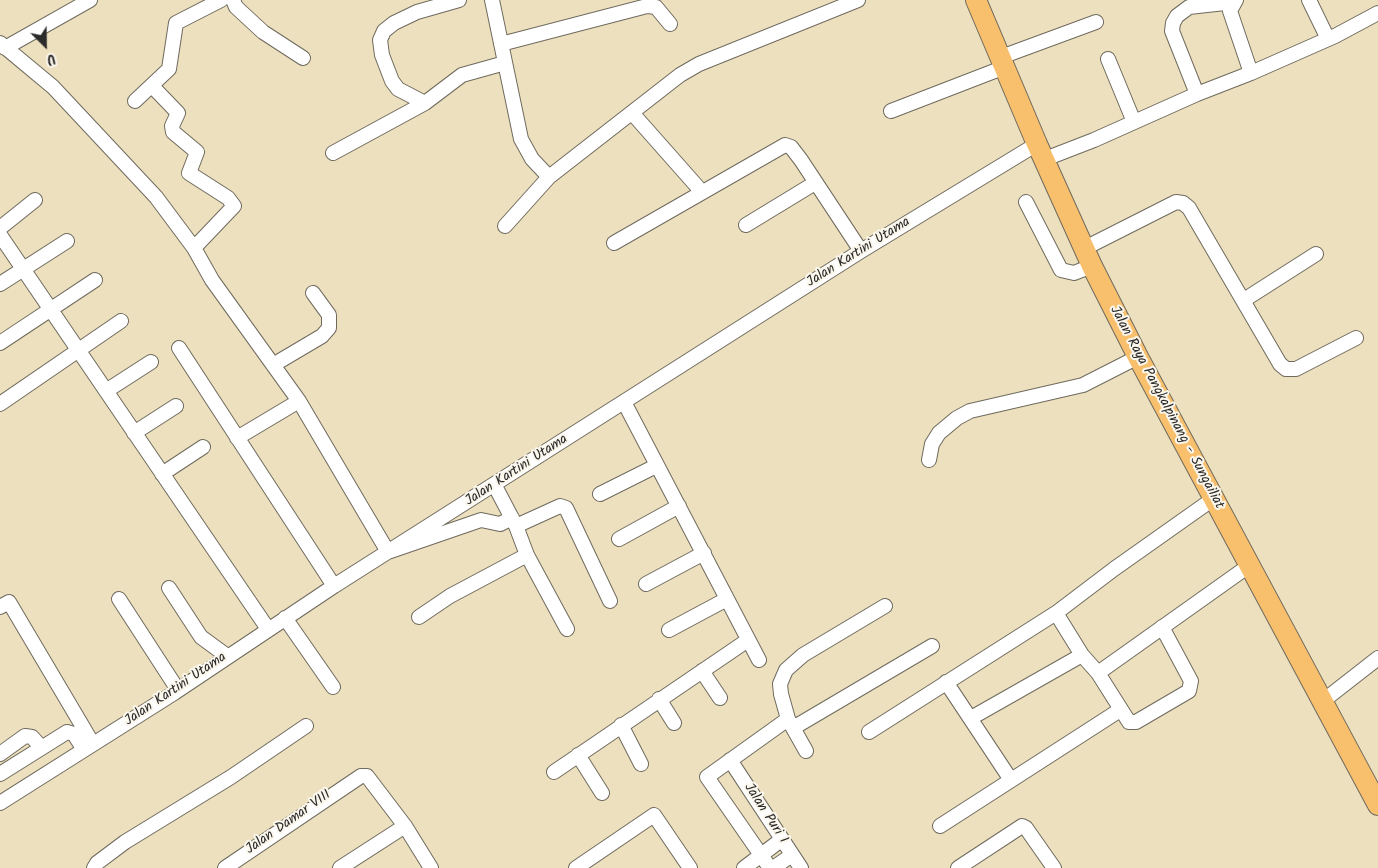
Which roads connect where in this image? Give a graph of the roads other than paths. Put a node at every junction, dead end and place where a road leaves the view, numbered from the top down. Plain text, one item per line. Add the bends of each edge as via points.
1 (90, 0) edge
2 (221, 0) edge
3 (233, 0) edge
4 (460, 0) edge
5 (492, 0) edge
6 (858, 0) edge
7 (976, 0) edge
8 (1309, 0) edge
9 (1235, 1) edge
10 (1378, 13) edge
11 (1096, 22) dead end
12 (670, 24) dead end
13 (1328, 39) junction
14 (501, 44) junction
15 (2, 45) edge
16 (303, 58) dead end
17 (1108, 59) dead end
18 (1003, 62) junction
19 (505, 63) junction
20 (1251, 73) junction
21 (152, 86) junction
22 (1197, 94) junction
23 (135, 101) dead end
24 (424, 103) junction
25 (891, 111) dead end
26 (633, 114) junction
27 (1134, 122) junction
28 (1041, 152) junction
29 (333, 153) dead end
30 (549, 177) junction
31 (815, 183) junction
32 (702, 192) junction
33 (35, 200) dead end
34 (1026, 202) dead end
35 (746, 225) dead end
36 (505, 226) dead end
37 (0, 228) edge
38 (0, 235) edge
39 (67, 241) dead end
40 (614, 243) dead end
41 (194, 248) junction
42 (861, 251) junction
43 (1316, 254) dead end
44 (1089, 257) junction
45 (24, 269) junction
46 (95, 280) dead end
47 (0, 284) edge
48 (312, 293) dead end
49 (1244, 300) junction
50 (51, 310) junction
51 (121, 320) dead end
52 (1356, 338) dead end
53 (0, 344) edge
54 (179, 348) dead end
55 (78, 350) junction
56 (1138, 357) junction
57 (151, 362) dead end
58 (273, 365) junction
59 (106, 392) junction
60 (299, 401) junction
61 (624, 402) junction
62 (0, 404) edge
63 (176, 406) dead end
64 (134, 433) junction
65 (237, 438) junction
66 (203, 447) dead end
67 (929, 460) dead end
68 (656, 466) junction
69 (162, 474) junction
70 (495, 486) junction
71 (600, 494) dead end
72 (1214, 499) junction
73 (679, 506) junction
74 (514, 522) junction
75 (619, 538) dead end
76 (388, 552) junction
77 (704, 553) junction
78 (527, 555) junction
79 (1250, 565) junction
80 (646, 584) dead end
81 (334, 586) junction
82 (168, 588) dead end
83 (119, 599) dead end
84 (727, 599) junction
85 (610, 601) dead end
86 (885, 606) dead end
87 (0, 607) edge
88 (1056, 613) junction
89 (419, 617) dead end
90 (285, 618) junction
91 (1162, 627) junction
92 (268, 629) junction
93 (567, 629) dead end
94 (669, 630) dead end
95 (748, 640) junction
96 (932, 646) dead end
97 (1082, 655) junction
98 (227, 656) junction
99 (1378, 658) edge
100 (759, 660) dead end
101 (702, 671) junction
102 (1098, 673) junction
103 (946, 682) junction
104 (333, 687) dead end
105 (178, 690) junction
106 (720, 698) dead end
107 (659, 699) junction
108 (1323, 701) junction
109 (1120, 710) junction
110 (971, 718) junction
111 (674, 723) dead end
112 (791, 723) junction
113 (621, 725) junction
114 (306, 726) dead end
115 (869, 732) dead end
116 (41, 747) junction
117 (88, 747) junction
118 (806, 751) dead end
119 (0, 754) edge
120 (578, 755) junction
121 (730, 760) junction
122 (641, 764) dead end
123 (554, 772) dead end
124 (0, 774) edge
125 (1011, 780) junction
126 (602, 793) dead end
127 (0, 801) edge
128 (1378, 805) edge
129 (404, 826) junction
130 (940, 826) dead end
131 (782, 840) junction
132 (792, 855) junction
133 (761, 856) junction
134 (963, 867) edge
135 (94, 868) edge
136 (224, 868) edge
137 (340, 868) edge
138 (432, 868) edge
139 (576, 868) edge
140 (690, 868) edge
141 (744, 868) edge
142 (771, 868) edge
143 (801, 868) edge
144 (1054, 868) edge

1 - 15 street
2 - 21 street via 176,23 169,70
3 - 16 street via 236,7 264,32
4 - 24 street via 417,12 394,23 380,40 392,81 398,89
5 - 14 street
6 - 26 street via 699,64 680,75
7 - 18 highway, Jalan Raya Pangkalpinang - Sungailiat
8 - 13 street
9 - 20 street via 1230,11
9 - 22 street via 1189,7 1173,23 1172,31
10 - 13 street, Jalan Kartini Utama
11 - 18 street
12 - 14 street via 656,7 647,6
13 - 20 street, Jalan Kartini Utama
14 - 19 street
15 - 41 street via 59,94 156,197
17 - 27 street
18 - 25 street
18 - 28 highway, Jalan Raya Pangkalpinang - Sungailiat
19 - 24 street via 462,75
19 - 30 street via 520,139 532,159
20 - 22 street, Jalan Kartini Utama
21 - 23 street
21 - 41 street via 178,113 173,132 197,152 189,173 228,198 234,206
22 - 27 street, Jalan Kartini Utama
24 - 29 street
26 - 30 street
26 - 32 street
27 - 28 street, Jalan Kartini Utama
28 - 42 street, Jalan Kartini Utama
28 - 44 highway, Jalan Raya Pangkalpinang - Sungailiat
30 - 36 street
31 - 32 street via 791,147 785,145
31 - 35 street
31 - 42 street
32 - 40 street
33 - 37 street
34 - 44 street via 1061,270 1074,274
38 - 45 street
39 - 45 street
41 - 58 street via 212,280
42 - 61 street, Jalan Kartini Utama
43 - 49 street
44 - 49 street via 1176,202 1184,203
44 - 56 highway, Jalan Raya Pangkalpinang - Sungailiat
45 - 47 street
45 - 50 street
46 - 50 street
48 - 58 street via 329,315 328,328 322,336
49 - 52 street via 1280,364 1290,371
50 - 53 street
50 - 55 street
51 - 55 street
54 - 65 street
55 - 59 street
55 - 62 street
56 - 67 street via 1083,385 970,411 938,433
56 - 72 highway, Jalan Raya Pangkalpinang - Sungailiat
57 - 59 street
58 - 60 street
59 - 64 street
60 - 65 street
60 - 76 street
61 - 68 street
61 - 70 street, Jalan Kartini Utama
63 - 64 street
64 - 69 street
65 - 81 street
66 - 69 street
68 - 71 street
68 - 73 street
69 - 92 street
70 - 74 street
70 - 76 street, Jalan Kartini Utama
72 - 79 highway, Jalan Raya Pangkalpinang - Sungailiat
72 - 88 street
73 - 75 street
73 - 77 street
74 - 76 street via 500,524 481,520
74 - 78 street
74 - 85 street via 564,506
76 - 81 street, Jalan Kartini Utama
77 - 80 street
77 - 84 street
78 - 89 street via 450,596
78 - 93 street
79 - 91 street
79 - 108 highway, Jalan Raya Pangkalpinang - Sungailiat
81 - 90 street, Jalan Kartini Utama
82 - 98 street via 201,637
83 - 105 street
84 - 94 street
84 - 95 street
86 - 112 street via 802,655 786,670 780,684
87 - 117 street via 8,602
88 - 97 street
88 - 103 street
90 - 92 street, Jalan Kartini Utama
90 - 104 street
91 - 102 street
91 - 109 street via 1191,681 1191,688 1136,722 1127,720
92 - 98 street, Jalan Kartini Utama
95 - 100 street
95 - 101 street
96 - 112 street
97 - 102 street
97 - 110 street
98 - 105 street, Jalan Kartini Utama
99 - 108 street
101 - 106 street
101 - 107 street
102 - 109 street
103 - 110 street
103 - 115 street
105 - 117 street, Jalan Kartini Utama
107 - 111 street
107 - 113 street
108 - 128 highway, Jalan Raya Pangkalpinang - Sungailiat
109 - 125 street
110 - 125 street
112 - 118 street
112 - 121 street
113 - 120 street
113 - 122 street
114 - 135 street via 125,842
116 - 117 street via 63,733 71,732
116 - 119 street via 32,737 25,736
116 - 124 street
117 - 127 street, Jalan Kartini Utama
120 - 123 street
120 - 126 street
121 - 131 street, Jalan Puri I
121 - 133 street via 707,777
125 - 130 street
129 - 136 street, Jalan Damar VIII via 367,776 354,779
129 - 137 street
129 - 138 street
131 - 132 street, Jalan Puri I
131 - 133 street
132 - 142 street
132 - 143 street, Jalan Puri I
133 - 141 street
133 - 142 street
134 - 144 street via 1022,826
139 - 140 street via 654,815

